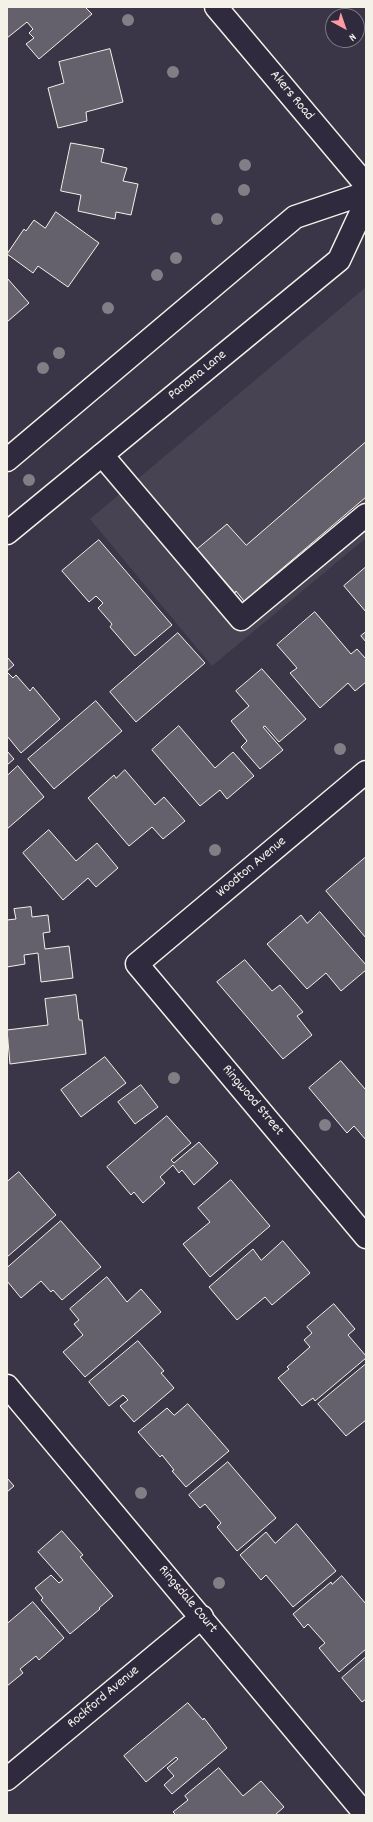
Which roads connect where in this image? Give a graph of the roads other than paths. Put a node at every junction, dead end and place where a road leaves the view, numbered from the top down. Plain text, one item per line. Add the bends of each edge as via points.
1 (216, 7) edge
2 (366, 185) edge
3 (366, 193) edge
4 (366, 202) edge
5 (102, 455) junction
6 (7, 460) edge
7 (366, 515) edge
8 (7, 533) edge
9 (366, 772) edge
10 (137, 964) joint
11 (366, 1237) edge
12 (7, 1386) edge
13 (202, 1617) junction
14 (7, 1779) edge
15 (366, 1815) edge

1 - 2 street, Akers Road
3 - 6 street via 295,217
4 - 5 street, Panama Lane via 339,260
5 - 7 street via 241,619
5 - 8 street, Panama Lane
9 - 10 street, Woodton Avenue
10 - 11 street, Ringwood Street
12 - 13 street, Ringsdale Court
13 - 14 street, Rockford Avenue
13 - 15 street, Ringsdale Court

